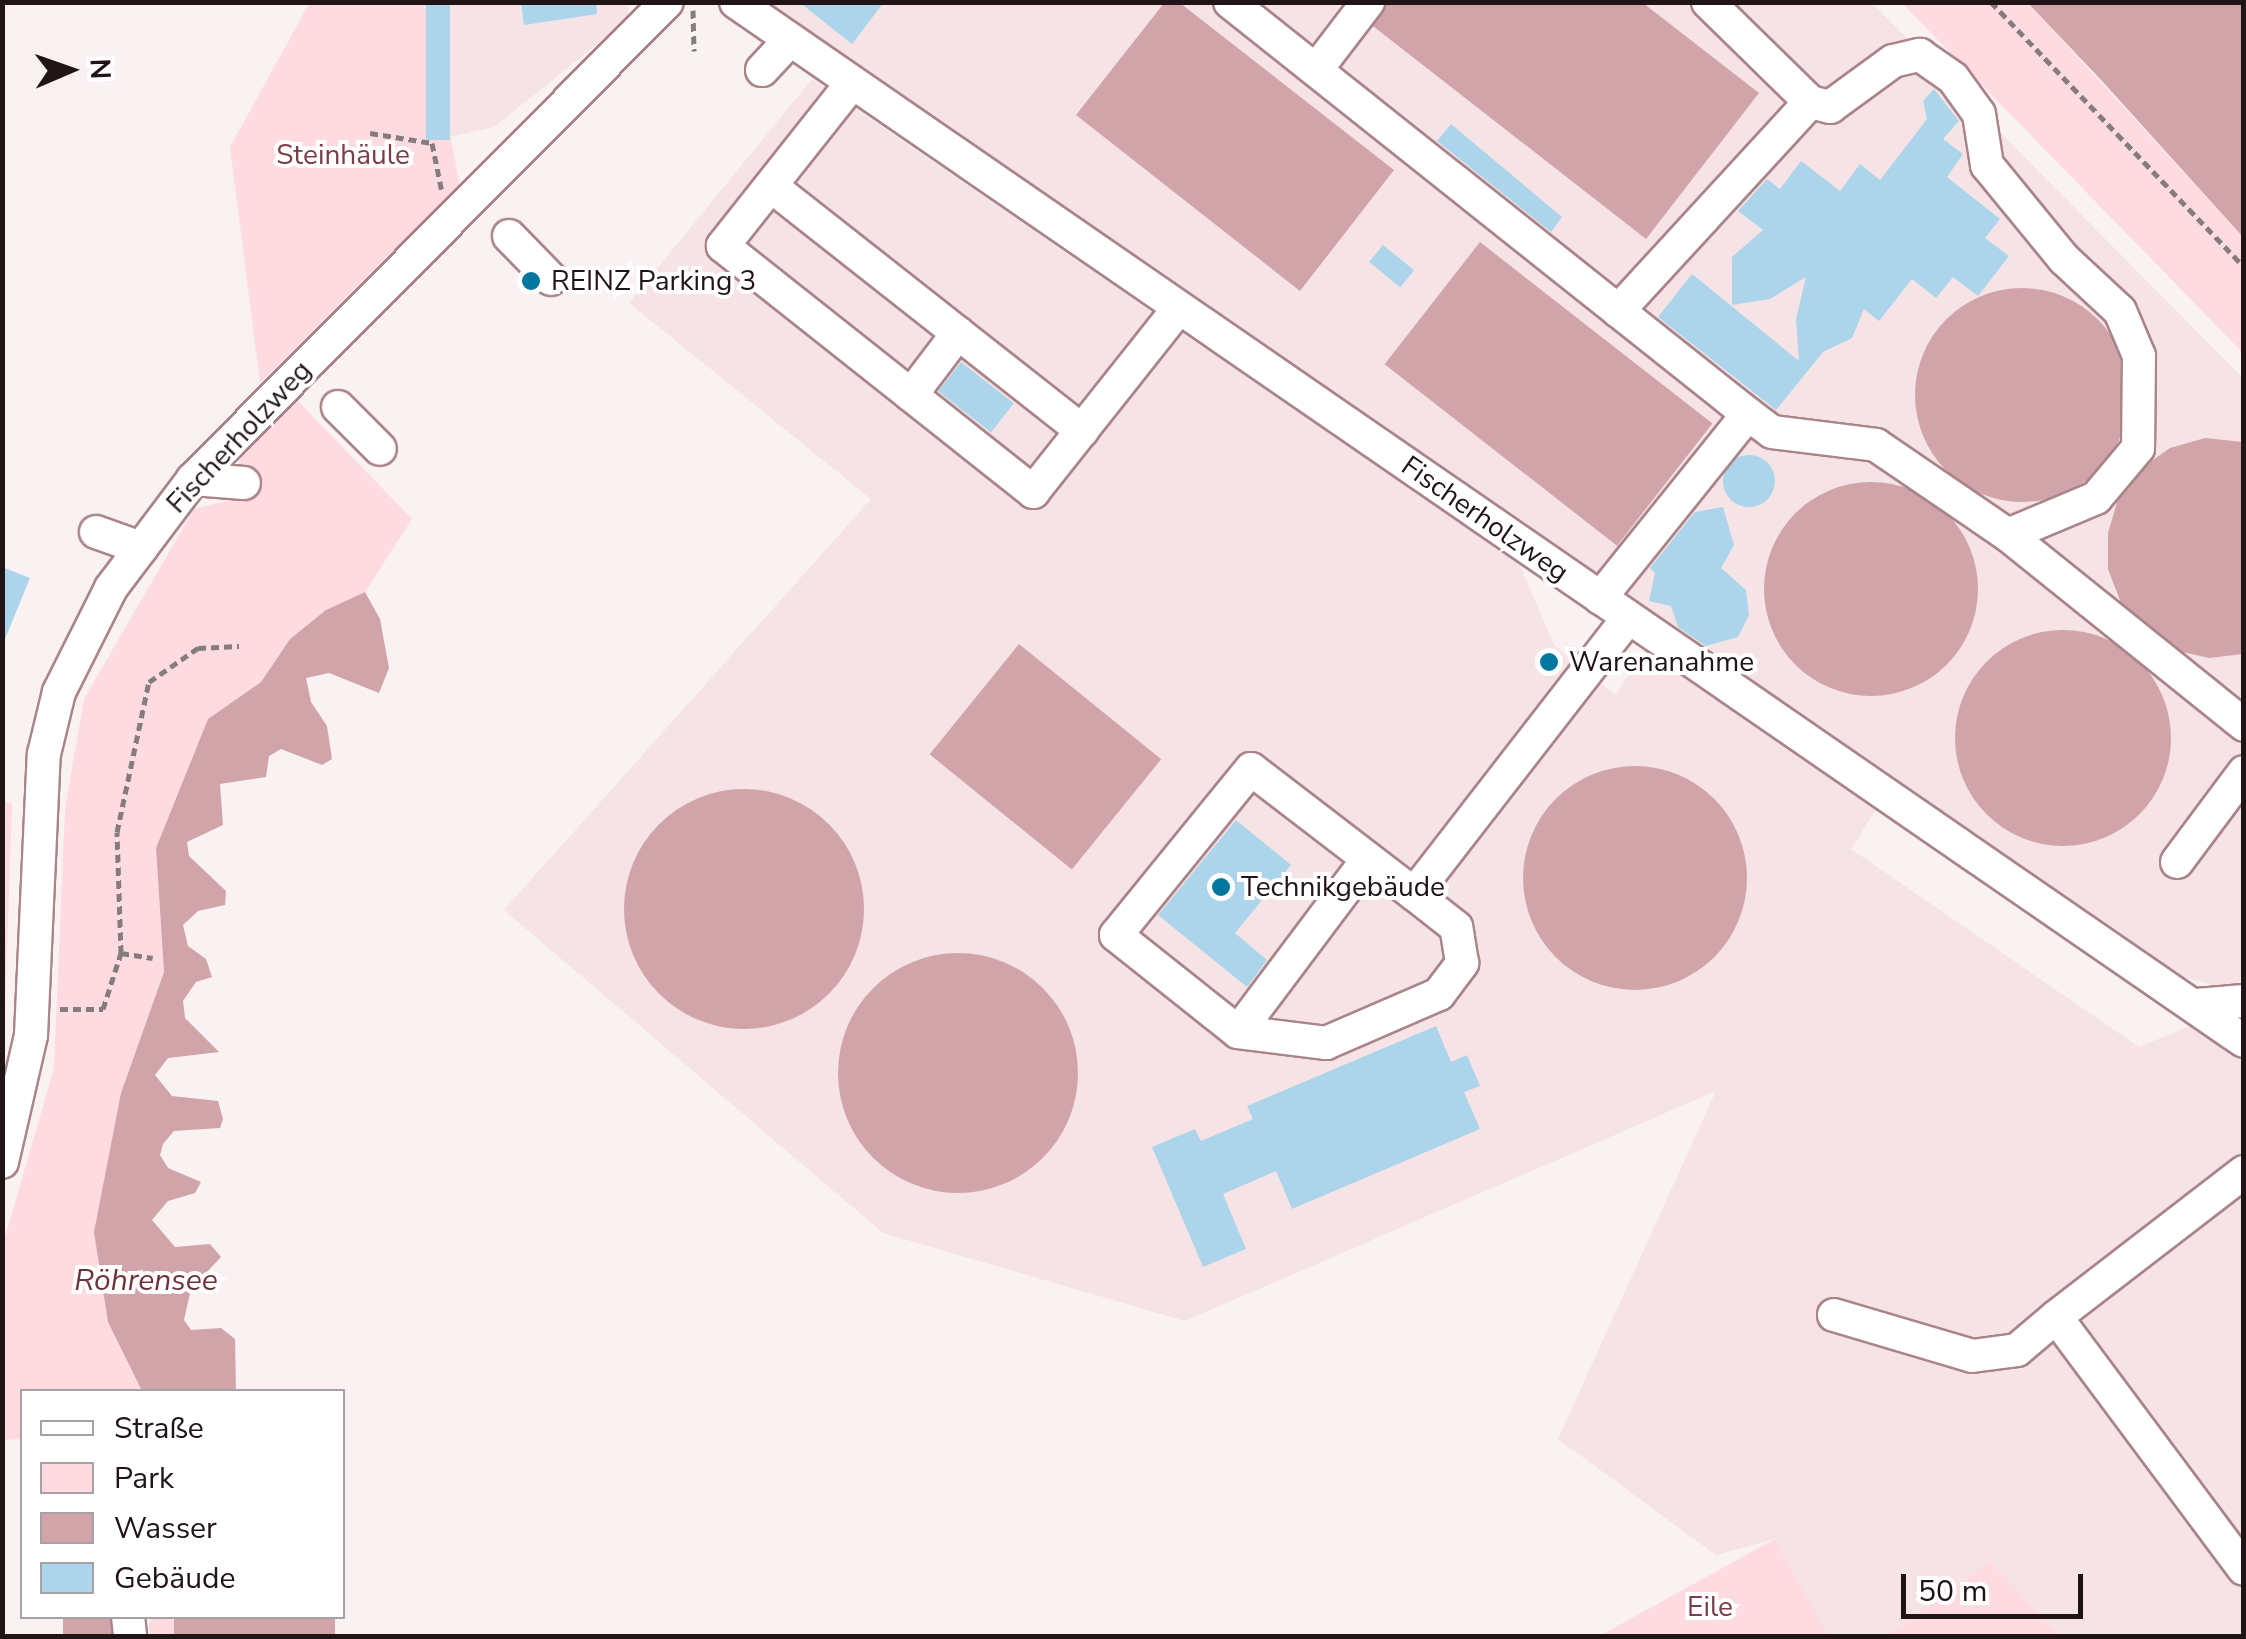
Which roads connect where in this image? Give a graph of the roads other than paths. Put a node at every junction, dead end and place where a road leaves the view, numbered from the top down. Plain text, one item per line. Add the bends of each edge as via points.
1 (667, 2) edge
2 (736, 2) edge
3 (1230, 2) edge
4 (1368, 2) edge
5 (1708, 2) edge
6 (790, 40) junction
7 (762, 70) dead end
8 (1316, 70) junction
9 (852, 82) junction
10 (1810, 102) junction
11 (770, 186) junction
12 (508, 236) dead end
13 (551, 280) dead end
14 (1179, 308) junction
15 (1618, 311) junction
16 (958, 334) junction
17 (911, 396) junction
18 (338, 407) dead end
19 (1748, 414) junction
20 (1082, 430) junction
21 (380, 449) dead end
22 (193, 479) junction
23 (244, 484) dead end
24 (96, 532) dead end
25 (2008, 535) junction
26 (141, 548) junction
27 (1600, 598) junction
28 (1628, 618) junction
29 (2244, 725) edge
30 (2244, 772) edge
31 (1368, 859) junction
32 (2177, 862) dead end
33 (1414, 894) junction
34 (2244, 1000) edge
35 (2196, 1005) junction
36 (1238, 1032) junction
37 (2244, 1040) edge
38 (2, 1162) edge
39 (2244, 1172) edge
40 (1834, 1315) dead end
41 (2056, 1317) junction
42 (2242, 1564) edge

1 - 22 street, Fischerholzweg
2 - 6 street, Fischerholzweg
3 - 8 street
4 - 8 street
5 - 10 street
6 - 7 street
6 - 9 street, Fischerholzweg
8 - 15 street
9 - 11 street
9 - 14 street, Fischerholzweg
10 - 15 street
10 - 25 street via 1830,107 1893,61 1920,55 1980,114 1987,165 2064,259 2120,311 2139,356 2138,448 2096,498
11 - 16 street
11 - 17 street via 723,246
12 - 13 street
14 - 20 street
14 - 27 street, Fischerholzweg
15 - 19 street
16 - 17 street
16 - 20 street
17 - 20 street via 1033,492
18 - 21 street
19 - 25 street via 1772,432 1876,445
19 - 27 street
22 - 23 street
22 - 26 street, Fischerholzweg
24 - 26 street
25 - 29 street
26 - 38 street, Fischerholzweg via 112,588 59,692 39,814 32,1008
27 - 28 street, Fischerholzweg
28 - 33 street
28 - 35 street, Fischerholzweg
30 - 32 street
31 - 33 street
31 - 36 street
31 - 36 street via 1251,769 1116,934
33 - 36 street via 1456,927 1462,964 1439,994 1326,1042
34 - 35 street
35 - 37 street, Fischerholzweg
39 - 41 street
40 - 41 street via 1972,1356 2017,1350
41 - 42 street

